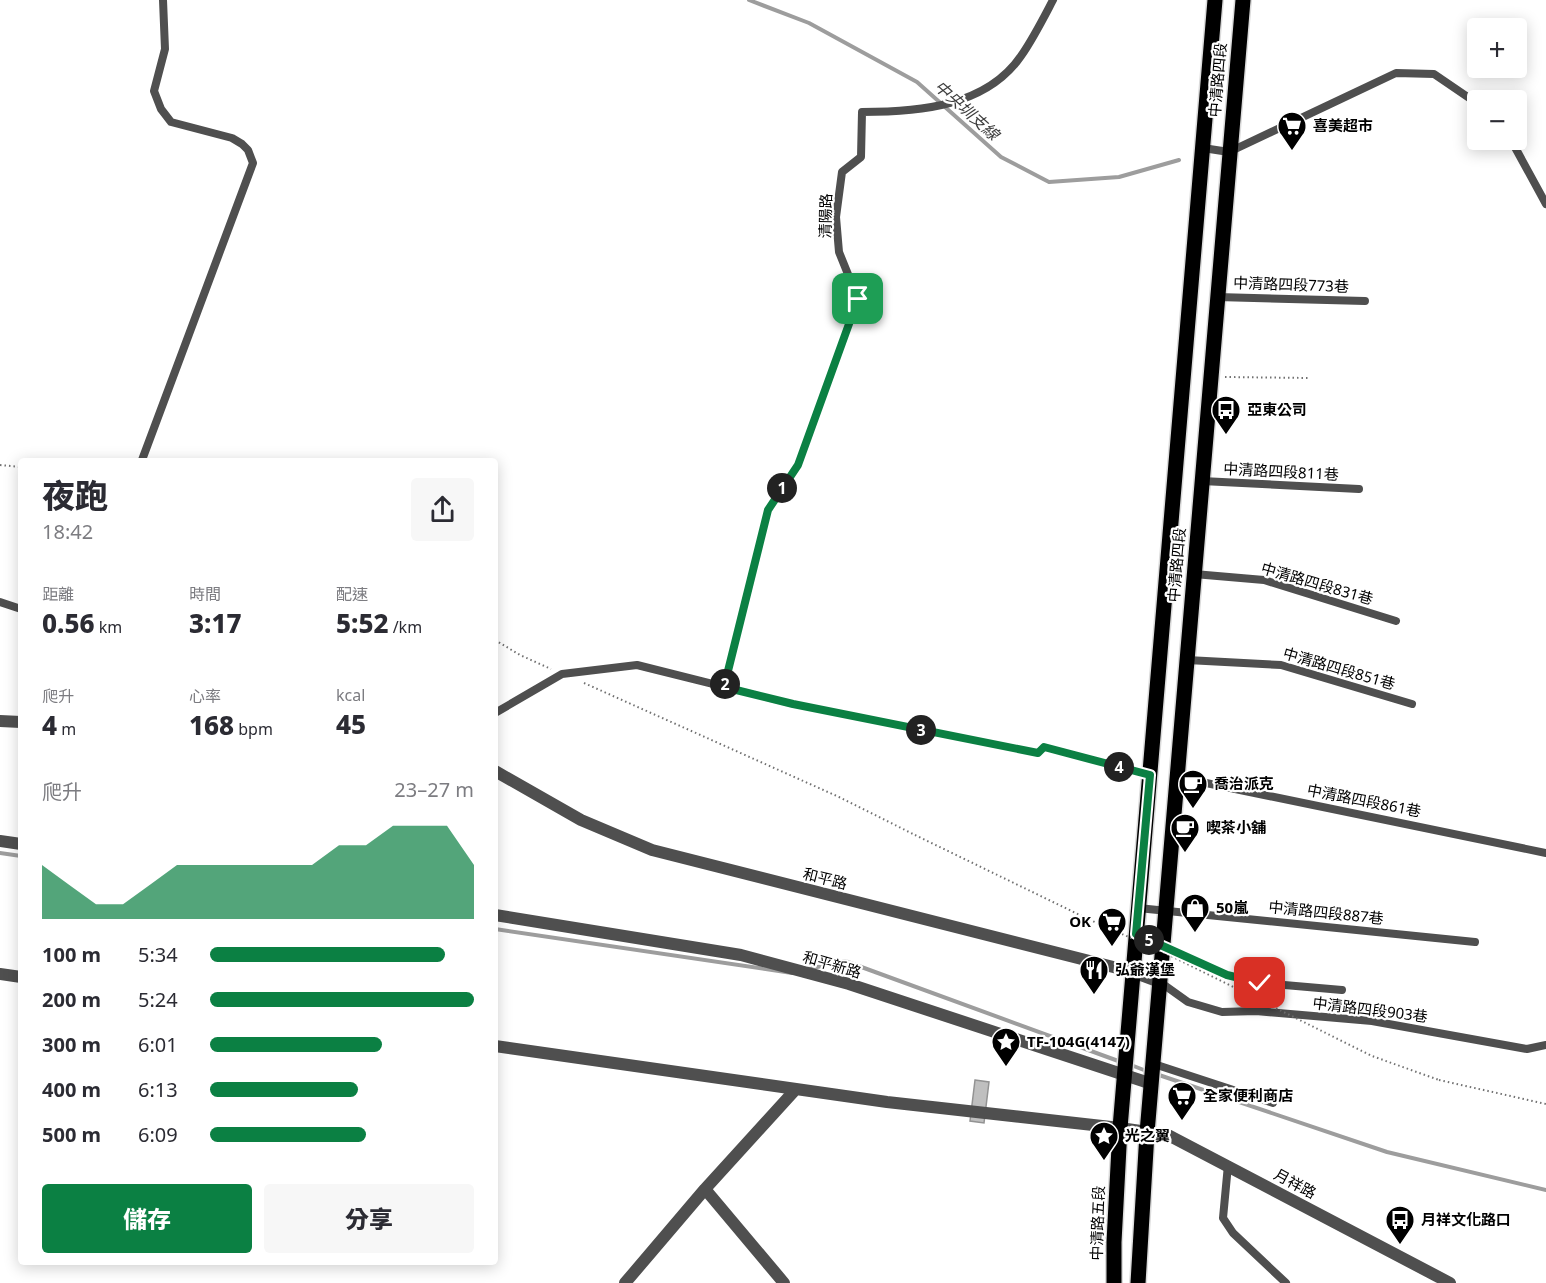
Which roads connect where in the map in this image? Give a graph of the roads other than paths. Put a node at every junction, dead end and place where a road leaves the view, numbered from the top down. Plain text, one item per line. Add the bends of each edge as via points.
1 (163, 0) edge
2 (1215, 0) edge
3 (1243, 0) edge
4 (1051, 2) edge
5 (1467, 96) edge
6 (1203, 148) junction
7 (1516, 150) edge
8 (1229, 152) junction
9 (1546, 204) edge
10 (1217, 297) junction
11 (1365, 301) dead end
12 (143, 458) edge
13 (1202, 481) junction
14 (1359, 489) dead end
15 (1194, 574) junction
16 (0, 602) edge
17 (18, 608) edge
18 (1396, 621) dead end
19 (1187, 660) junction
20 (724, 687) junction
21 (1156, 695) junction
22 (1184, 697) junction
23 (1412, 704) dead end
24 (498, 711) edge
25 (0, 721) edge
26 (18, 722) edge
27 (498, 773) edge
28 (1150, 775) junction
29 (1177, 777) junction
30 (0, 841) edge
31 (18, 844) edge
32 (1546, 853) edge
33 (1138, 908) junction
34 (1166, 910) junction
35 (498, 915) edge
36 (1136, 934) junction
37 (1475, 942) dead end
38 (1163, 947) junction
39 (1133, 972) junction
40 (0, 974) edge
41 (18, 977) edge
42 (1161, 982) junction
43 (1342, 990) dead end
44 (1546, 1045) edge
45 (498, 1046) edge
46 (1125, 1067) junction
47 (1153, 1074) junction
48 (796, 1089) junction
49 (1273, 1103) dead end
50 (1120, 1128) junction
51 (1147, 1132) junction
52 (1228, 1166) junction
53 (705, 1189) junction
54 (625, 1283) edge
55 (784, 1283) edge
56 (1114, 1283) edge
57 (1138, 1283) edge
58 (1286, 1283) edge
59 (1450, 1283) edge

1 - 12 lane via 165,49 154,91 161,109 171,122 232,138 248,150 253,163
2 - 6 main road, 中清路四段
3 - 8 main road, 中清路四段
4 - 20 lane, 清陽路 via 1021,57 999,81 958,102 901,112 862,112 861,157 842,172 836,217 839,252 858,299 798,465 768,510
5 - 8 lane via 1434,74 1396,73
6 - 8 lane
6 - 21 main road, 中清路四段
7 - 9 lane
8 - 10 main road, 中清路四段
10 - 11 lane, 中清路四段773巷
10 - 13 main road, 中清路四段
13 - 14 lane, 中清路四段811巷
13 - 15 main road, 中清路四段
15 - 18 lane, 中清路四段831巷 via 1264,580
15 - 19 main road, 中清路四段
16 - 17 lane
19 - 22 main road, 中清路四段
19 - 23 lane, 中清路四段851巷 via 1281,665
20 - 24 lane via 637,665 562,674
20 - 28 lane via 1038,753 1044,747
21 - 22 main road
21 - 28 main road, 中清路四段
22 - 29 main road, 中清路四段
25 - 26 street
27 - 39 street, 和平路 via 581,820 652,850
28 - 33 main road, 中清路四段
29 - 32 lane, 中清路四段861巷
29 - 34 main road, 中清路四段
30 - 31 street
33 - 34 lane, 中清路四段887巷
33 - 36 main road, 中清路四段
34 - 37 lane, 中清路四段887巷
34 - 38 main road, 中清路四段
35 - 46 street, 和平新路 via 741,955
36 - 38 lane
36 - 39 main road, 中清路四段
38 - 42 main road, 中清路四段
38 - 43 lane via 1249,981
39 - 42 street, 和平路
39 - 46 main road, 中清路四段
40 - 41 street
42 - 44 lane, 中清路四段903巷 via 1188,1002 1222,1012 1256,1011 1372,1021 1527,1049
42 - 47 main road, 中清路四段
45 - 48 street, 月祥路
46 - 47 street, 和平新路
46 - 50 main road, 中清路四段
47 - 49 lane
47 - 51 main road, 中清路四段
48 - 50 street, 月祥路
48 - 53 street
50 - 51 street, 月祥路
50 - 56 main road, 中清路五段
51 - 52 street, 月祥路 via 1168,1135
51 - 57 main road
52 - 58 lane via 1223,1218 1233,1233
52 - 59 street, 月祥路
53 - 54 street
53 - 55 street

